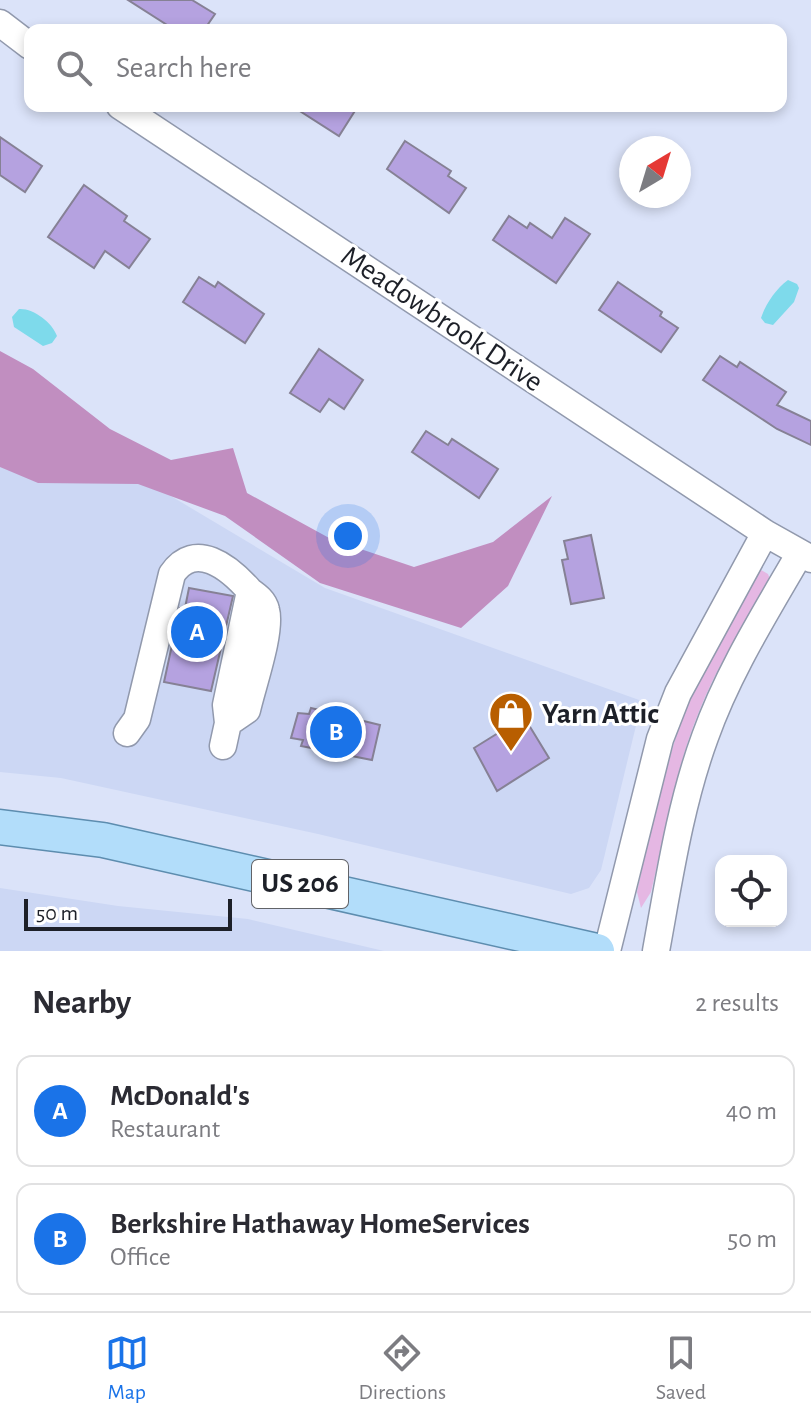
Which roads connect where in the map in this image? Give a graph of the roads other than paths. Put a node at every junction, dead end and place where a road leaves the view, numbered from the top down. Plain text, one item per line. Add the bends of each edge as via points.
1 (0, 23) edge
2 (24, 41) edge
3 (129, 112) edge
4 (765, 533) junction
5 (805, 556) edge
6 (127, 733) dead end
7 (225, 734) dead end
8 (0, 827) edge
9 (597, 951) edge
10 (607, 951) edge
11 (656, 951) edge

1 - 2 street
3 - 4 street, Meadowbrook Drive
4 - 5 street, Meadowbrook Drive
4 - 10 street via 696,656 660,739
5 - 11 street, Meadowbrook Drive via 741,658 705,737
6 - 7 street via 137,719 172,574 180,561 192,556 212,561 250,591 226,705
8 - 9 main road, US 206 via 103,840

